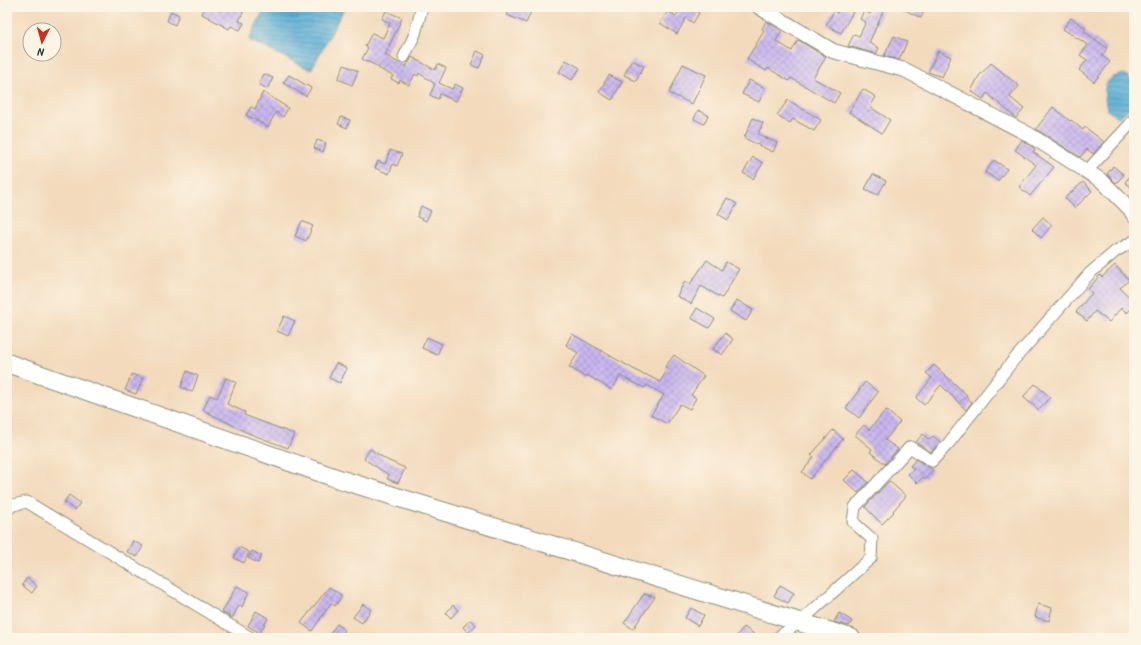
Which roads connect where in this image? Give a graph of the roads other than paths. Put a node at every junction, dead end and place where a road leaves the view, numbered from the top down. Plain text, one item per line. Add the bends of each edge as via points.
1 (422, 7) edge
2 (759, 7) edge
3 (404, 57) dead end
4 (1134, 120) edge
5 (1086, 172) junction
6 (1134, 216) edge
7 (1134, 241) edge
8 (7, 363) edge
9 (7, 375) edge
10 (7, 510) edge
11 (789, 630) edge
12 (251, 638) edge
13 (814, 638) edge
14 (851, 638) edge

1 - 3 street via 415,34
2 - 5 street via 833,51 905,70 971,103 1028,134
4 - 5 street
5 - 6 street via 1102,181
7 - 11 street via 1116,251 1090,273 1012,362 932,461 910,447 855,507 853,522 872,539 871,558
8 - 11 main road via 339,479
9 - 11 main road via 335,489
10 - 12 street via 13,505 27,502
11 - 13 main road
11 - 14 main road

